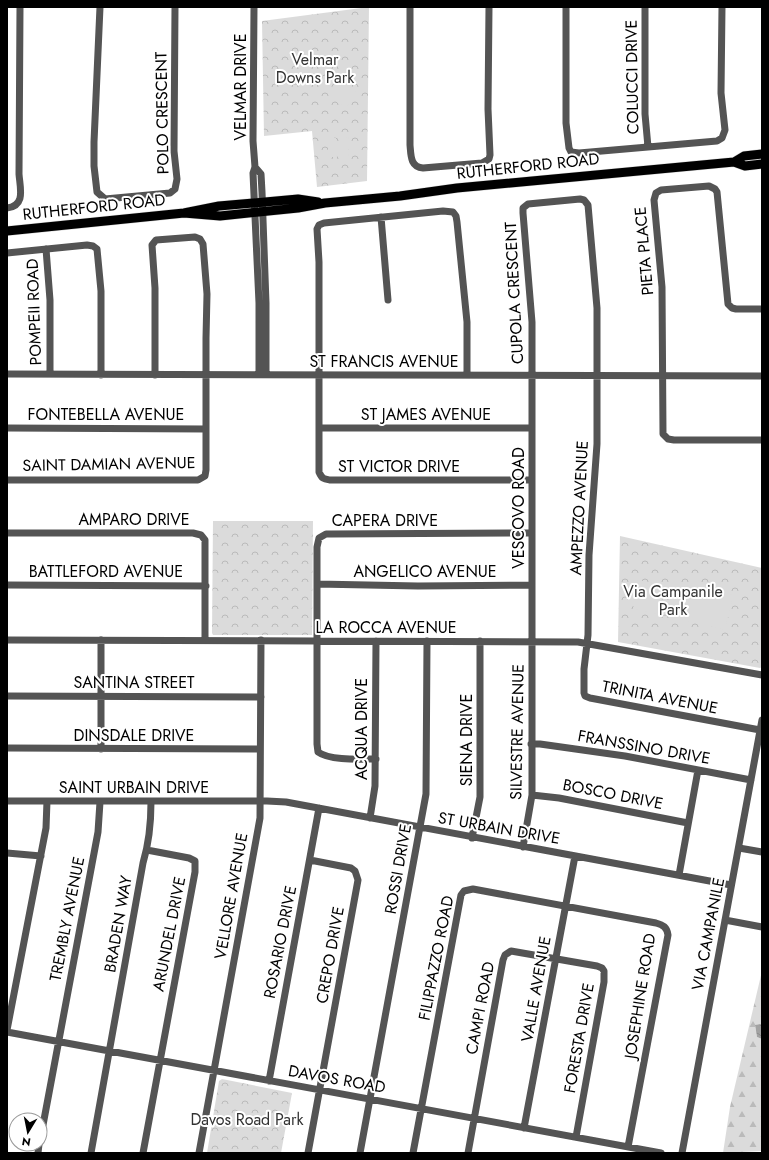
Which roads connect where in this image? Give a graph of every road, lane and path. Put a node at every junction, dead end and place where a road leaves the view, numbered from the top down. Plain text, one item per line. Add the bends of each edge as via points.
1 (20, 7) edge
2 (100, 7) edge
3 (175, 7) edge
4 (254, 7) edge
5 (410, 7) edge
6 (489, 7) edge
7 (566, 7) edge
8 (645, 7) edge
9 (722, 7) edge
10 (648, 147) junction
11 (762, 154) edge
12 (734, 162) junction
13 (762, 164) edge
14 (259, 207) junction
15 (7, 208) edge
16 (381, 217) junction
17 (7, 231) edge
18 (46, 249) junction
19 (7, 253) edge
20 (388, 300) dead end
21 (762, 309) edge
22 (7, 374) edge
23 (50, 374) junction
24 (101, 375) junction
25 (155, 375) junction
26 (206, 375) junction
27 (263, 375) junction
28 (319, 375) junction
29 (467, 375) junction
30 (532, 376) junction
31 (597, 376) junction
32 (662, 376) junction
33 (762, 376) edge
34 (7, 428) edge
35 (319, 428) junction
36 (532, 428) junction
37 (206, 429) junction
38 (762, 440) edge
39 (7, 480) edge
40 (532, 480) junction
41 (7, 533) edge
42 (532, 534) junction
43 (317, 584) junction
44 (532, 584) junction
45 (7, 585) edge
46 (206, 586) junction
47 (7, 640) edge
48 (101, 640) junction
49 (205, 640) junction
50 (261, 640) junction
51 (317, 641) junction
52 (376, 641) junction
53 (427, 641) junction
54 (480, 641) junction
55 (532, 641) junction
56 (588, 643) junction
57 (762, 675) edge
58 (7, 696) edge
59 (101, 696) junction
60 (261, 696) junction
61 (762, 720) edge
62 (760, 730) junction
63 (531, 744) junction
64 (7, 748) edge
65 (260, 748) junction
66 (101, 749) junction
67 (376, 759) junction
68 (698, 770) junction
69 (751, 780) junction
70 (532, 795) junction
71 (7, 801) edge
72 (47, 801) junction
73 (260, 801) junction
74 (100, 802) junction
75 (151, 802) junction
76 (319, 808) junction
77 (370, 818) junction
78 (688, 823) junction
79 (420, 827) junction
80 (472, 838) junction
81 (523, 847) junction
82 (738, 848) junction
83 (147, 850) junction
84 (762, 852) edge
85 (7, 853) edge
86 (41, 856) junction
87 (575, 856) junction
88 (310, 860) junction
89 (679, 875) junction
90 (732, 885) junction
91 (565, 906) junction
92 (725, 920) junction
93 (762, 926) edge
94 (555, 958) junction
95 (7, 1031) edge
96 (58, 1042) junction
97 (109, 1051) junction
98 (161, 1061) junction
99 (214, 1070) junction
100 (268, 1081) junction
101 (320, 1090) junction
102 (370, 1099) junction
103 (421, 1109) junction
104 (46, 1112) edge
105 (474, 1118) junction
106 (524, 1128) junction
107 (576, 1137) junction
108 (628, 1147) junction
109 (91, 1153) edge
110 (144, 1153) edge
111 (199, 1153) edge
112 (308, 1153) edge
113 (360, 1153) edge
114 (413, 1153) edge
115 (468, 1153) edge
116 (661, 1153) edge
117 (682, 1153) edge

1 - 15 street via 20,199 13,208
2 - 3 street, POLO CRESCENT via 94,166 97,192 105,199 170,193 176,189
4 - 14 street, VELMAR DRIVE via 253,141 256,167 261,174
5 - 6 street via 410,145 414,166 423,168 482,163 489,159
7 - 10 street via 566,123 571,152 579,154
8 - 10 street, COLUCCI DRIVE via 645,114
9 - 10 street via 721,93 724,134 717,141
11 - 12 main road, RUTHERFORD ROAD via 744,156
12 - 13 main road, RUTHERFORD ROAD via 745,166
12 - 14 main road, RUTHERFORD ROAD via 465,188 298,208
14 - 17 main road, RUTHERFORD ROAD via 219,206 184,213
14 - 27 street, VELMAR DRIVE via 259,303
16 - 20 street
16 - 28 street, ST VICTOR DRIVE via 319,225
16 - 29 street via 454,212 467,322
18 - 19 street
18 - 23 street, POMPEII ROAD via 50,300
18 - 24 street via 87,245 97,249 101,291
21 - 32 street, PIETA PLACE via 736,309 728,304 718,197 715,189 709,186 658,191 654,200 662,287
22 - 23 street, ST FRANCIS AVENUE
23 - 24 street, ST FRANCIS AVENUE
24 - 25 street, ST FRANCIS AVENUE
25 - 26 street, ST FRANCIS AVENUE
25 - 26 street, SAINT DAMIAN AVENUE via 155,288 152,245 156,240 195,237 203,244 206,272
26 - 27 street, ST FRANCIS AVENUE
26 - 37 street, SAINT DAMIAN AVENUE
27 - 28 street, ST FRANCIS AVENUE
28 - 29 street, ST FRANCIS AVENUE
28 - 35 street, ST VICTOR DRIVE
29 - 30 street, ST FRANCIS AVENUE
30 - 31 street, ST FRANCIS AVENUE
30 - 31 street, CUPOLA CRESCENT via 532,308 524,208 528,204 576,199 584,200 588,205 597,308
30 - 36 street, VESCOVO ROAD
31 - 32 street, ST FRANCIS AVENUE
31 - 56 street, AMPEZZO AVENUE via 597,444 589,555
32 - 33 street, ST FRANCIS AVENUE
32 - 38 street via 663,434 668,440
34 - 37 street, FONTEBELLA AVENUE
35 - 36 street, ST JAMES AVENUE
35 - 40 street, ST VICTOR DRIVE via 319,472 324,480
36 - 40 street, VESCOVO ROAD
37 - 39 street, SAINT DAMIAN AVENUE via 206,470 205,476 198,480
40 - 42 street, VESCOVO ROAD
41 - 46 street, AMPARO DRIVE via 201,535 205,540
42 - 43 street, CAPERA DRIVE via 326,534 318,541
42 - 44 street, VESCOVO ROAD
43 - 44 street, ANGELICO AVENUE
43 - 51 street, CAPERA DRIVE
44 - 55 street, VESCOVO ROAD
45 - 46 street, BATTLEFORD AVENUE
46 - 49 street, AMPARO DRIVE
47 - 48 street, LA ROCCA AVENUE
48 - 49 street, LA ROCCA AVENUE
48 - 59 street
49 - 50 street, LA ROCCA AVENUE
50 - 51 street, LA ROCCA AVENUE
50 - 60 street, VELLORE AVENUE
51 - 52 street, LA ROCCA AVENUE
51 - 67 street, CAPERA DRIVE via 318,752 346,759
52 - 53 street, LA ROCCA AVENUE
52 - 67 street, ACQUA DRIVE
53 - 54 street, LA ROCCA AVENUE
53 - 79 street, ROSSI DRIVE via 427,779
54 - 55 street, LA ROCCA AVENUE
54 - 80 street, SIENA DRIVE via 480,797
55 - 56 street, LA ROCCA AVENUE
55 - 63 street, SILVESTRE AVENUE
56 - 57 street, LA ROCCA AVENUE
56 - 62 street, TRINITA AVENUE via 584,676 585,696
58 - 59 street, SANTINA STREET
59 - 60 street, SANTINA STREET
59 - 66 street
60 - 65 street, VELLORE AVENUE
61 - 62 street, VIA CAMPANILE
62 - 69 street, VIA CAMPANILE
63 - 68 street, FRANSSINO DRIVE via 625,756
63 - 70 street, SILVESTRE AVENUE
64 - 66 street, DINSDALE DRIVE
65 - 66 street, DINSDALE DRIVE
65 - 73 street, VELLORE AVENUE
67 - 77 street, ACQUA DRIVE via 376,786
68 - 69 street, FRANSSINO DRIVE
68 - 78 street
69 - 82 street, VIA CAMPANILE
70 - 78 street, BOSCO DRIVE
70 - 81 street, SILVESTRE AVENUE
71 - 72 street, SAINT URBAIN DRIVE
72 - 74 street, SAINT URBAIN DRIVE
72 - 86 street via 47,823
73 - 75 street, SAINT URBAIN DRIVE
73 - 76 street, ST URBAIN DRIVE via 286,802
73 - 99 street, VELLORE AVENUE via 260,818
74 - 75 street, SAINT URBAIN DRIVE
74 - 96 street, TREMBLY AVENUE via 98,832
75 - 83 street, BRADEN WAY via 151,827
76 - 77 street, ST URBAIN DRIVE
76 - 88 street, ROSARIO DRIVE
77 - 79 street, ST URBAIN DRIVE
78 - 89 street
79 - 80 street, ST URBAIN DRIVE
79 - 102 street, ROSSI DRIVE
80 - 81 street, ST URBAIN DRIVE
81 - 87 street, ST URBAIN DRIVE
82 - 84 street
82 - 90 street, VIA CAMPANILE
83 - 97 street, BRADEN WAY
83 - 98 street, ARUNDEL DRIVE via 195,861
85 - 86 street
86 - 95 street
87 - 89 street, ST URBAIN DRIVE
87 - 91 street, VALLE AVENUE
88 - 100 street, ROSARIO DRIVE
88 - 101 street, CREPO DRIVE via 351,868 358,880
89 - 90 street, ST URBAIN DRIVE
90 - 92 street, VIA CAMPANILE
91 - 94 street, VALLE AVENUE
91 - 103 street, FILIPPAZZO ROAD via 473,889 468,889 461,895
91 - 108 street, JOSEPHINE ROAD via 656,923 668,932
92 - 93 street
92 - 117 street, VIA CAMPANILE
94 - 105 street, CAMPI ROAD via 511,951 505,955
94 - 106 street, VALLE AVENUE
94 - 107 street, FORESTA DRIVE via 597,966 602,968 605,975
95 - 96 street, DAVOS ROAD
96 - 97 street, DAVOS ROAD
96 - 104 street, TREMBLY AVENUE
97 - 98 street, DAVOS ROAD
97 - 109 street, BRADEN WAY
98 - 99 street, DAVOS ROAD
98 - 110 street
99 - 100 street, DAVOS ROAD
99 - 111 street, VELLORE AVENUE
100 - 101 street, DAVOS ROAD
101 - 102 street, DAVOS ROAD
101 - 112 street, CREPO DRIVE
102 - 103 street, DAVOS ROAD
102 - 113 street, ROSSI DRIVE
103 - 105 street, DAVOS ROAD
103 - 114 street
105 - 106 street, DAVOS ROAD
105 - 115 street, CAMPI ROAD
106 - 107 street, DAVOS ROAD
107 - 108 street, DAVOS ROAD
108 - 116 street, DAVOS ROAD

